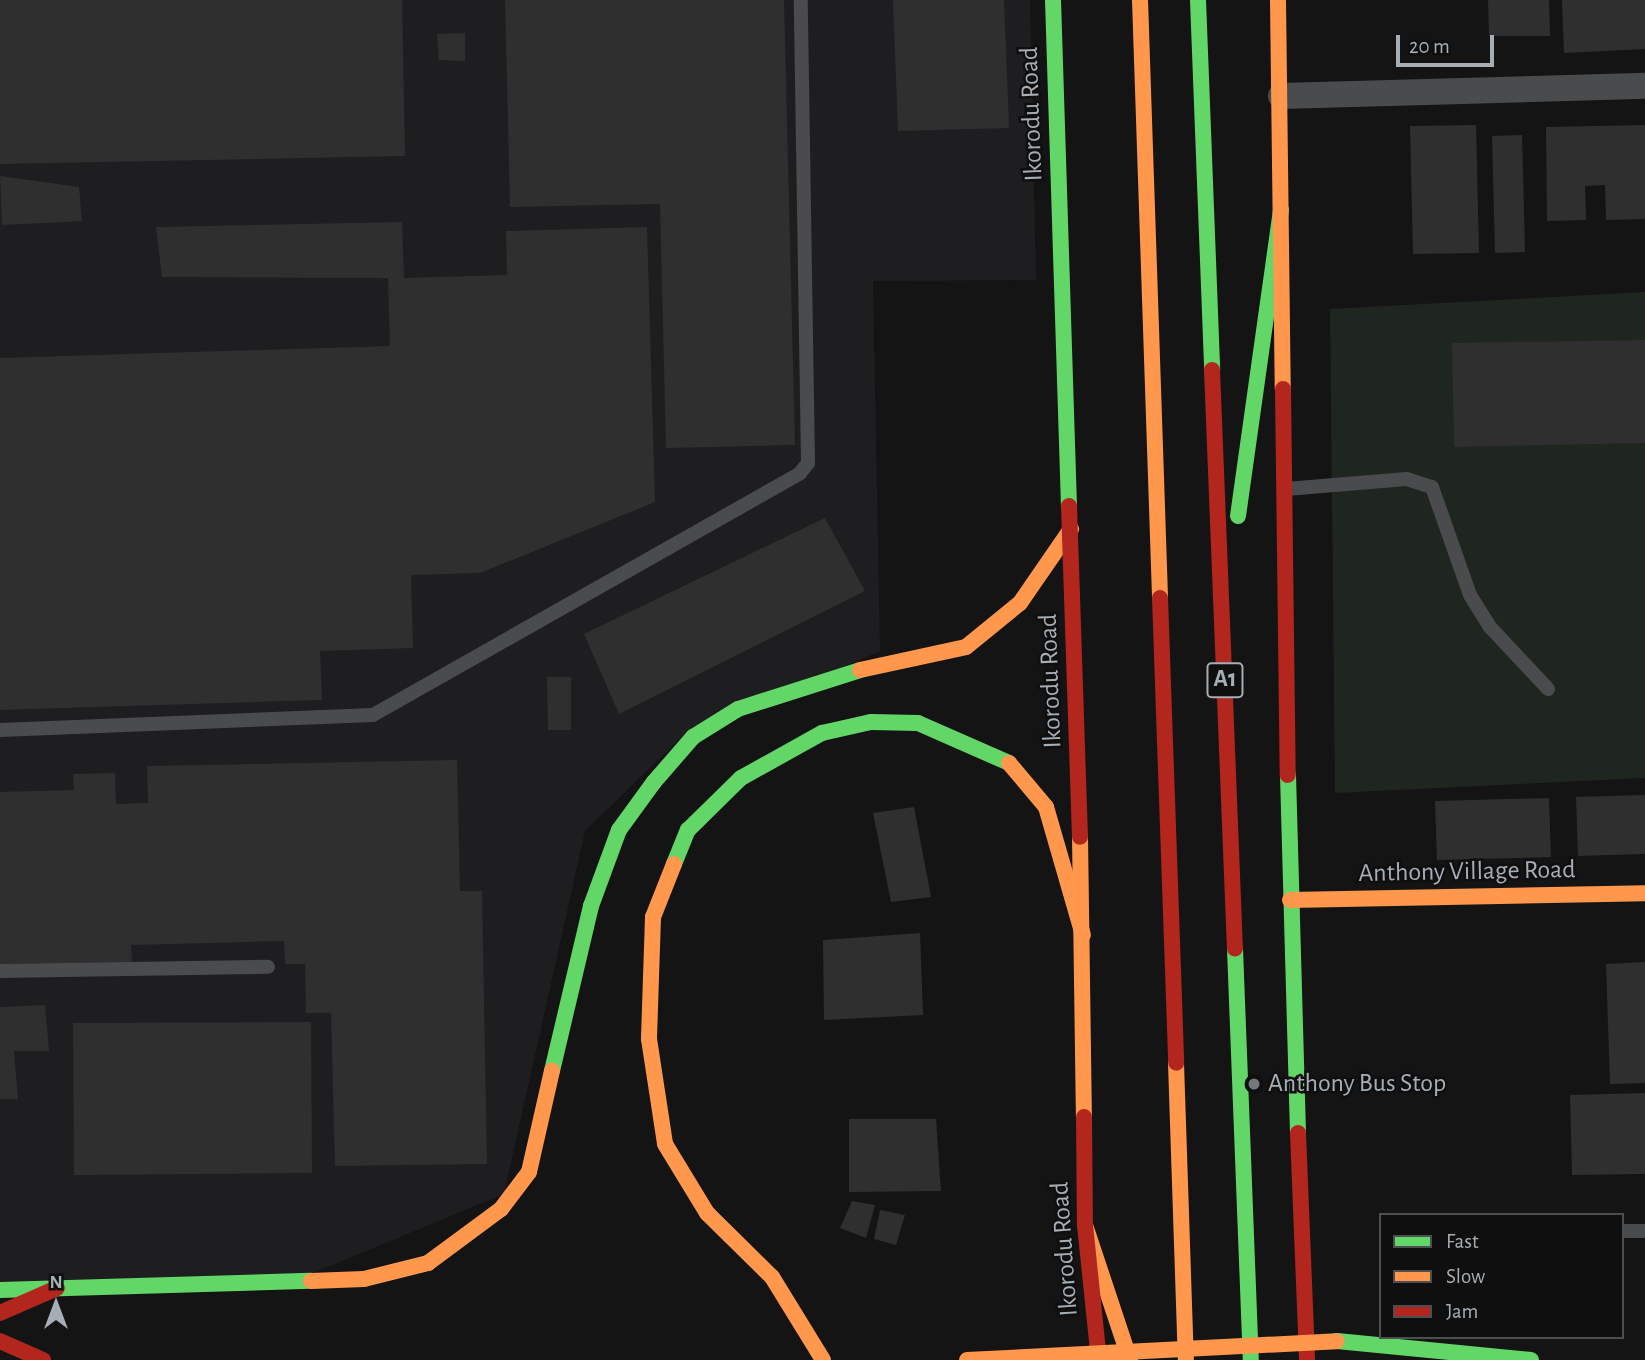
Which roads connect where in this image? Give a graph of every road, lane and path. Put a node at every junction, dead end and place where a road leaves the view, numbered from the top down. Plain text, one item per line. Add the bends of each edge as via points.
1 (802, 0) edge
2 (1053, 0) edge
3 (1140, 0) edge
4 (1198, 0) edge
5 (1278, 0) edge
6 (1645, 86) edge
7 (1281, 96) junction
8 (1281, 210) junction
9 (1284, 489) junction
10 (1071, 529) junction
11 (1224, 640) junction
12 (1548, 689) dead end
13 (0, 730) edge
14 (1645, 893) edge
15 (1290, 900) junction
16 (1083, 935) junction
17 (268, 967) dead end
18 (0, 971) edge
19 (1085, 1224) junction
20 (1624, 1231) edge
21 (1645, 1231) edge
22 (57, 1288) junction
23 (0, 1290) edge
24 (0, 1313) edge
25 (0, 1341) edge
26 (43, 1360) edge
27 (823, 1360) edge
28 (967, 1360) edge
29 (1099, 1360) edge
30 (1130, 1360) edge
31 (1186, 1360) edge
32 (1251, 1360) edge
33 (1307, 1360) edge
34 (1531, 1360) edge

1 - 13 lane via 808,463 800,473 373,715
2 - 10 main road, Ikorodu Road
3 - 31 main road
4 - 11 main road, A1
5 - 7 main road
6 - 7 street
7 - 8 main road
8 - 9 main road
8 - 11 main road
9 - 12 lane via 1407,479 1432,487 1470,594 1490,627
9 - 15 main road
10 - 16 main road, Ikorodu Road
10 - 22 main road via 1020,603 966,647 850,672 738,709 693,737 654,782 619,830 591,906 529,1172 502,1209 464,1241 428,1263 364,1279
11 - 32 main road, A1
14 - 15 main road, Anthony Village Road
15 - 33 main road
16 - 19 main road, Ikorodu Road
16 - 27 main road via 1046,807 1000,754 939,728 871,722 822,733 741,778 688,830 653,917 649,1039 665,1143 708,1213 772,1277
17 - 18 lane
19 - 29 main road, Ikorodu Road
19 - 30 main road
20 - 21 lane
22 - 23 main road
22 - 24 main road
25 - 26 main road
28 - 34 main road, bridge via 1341,1341

